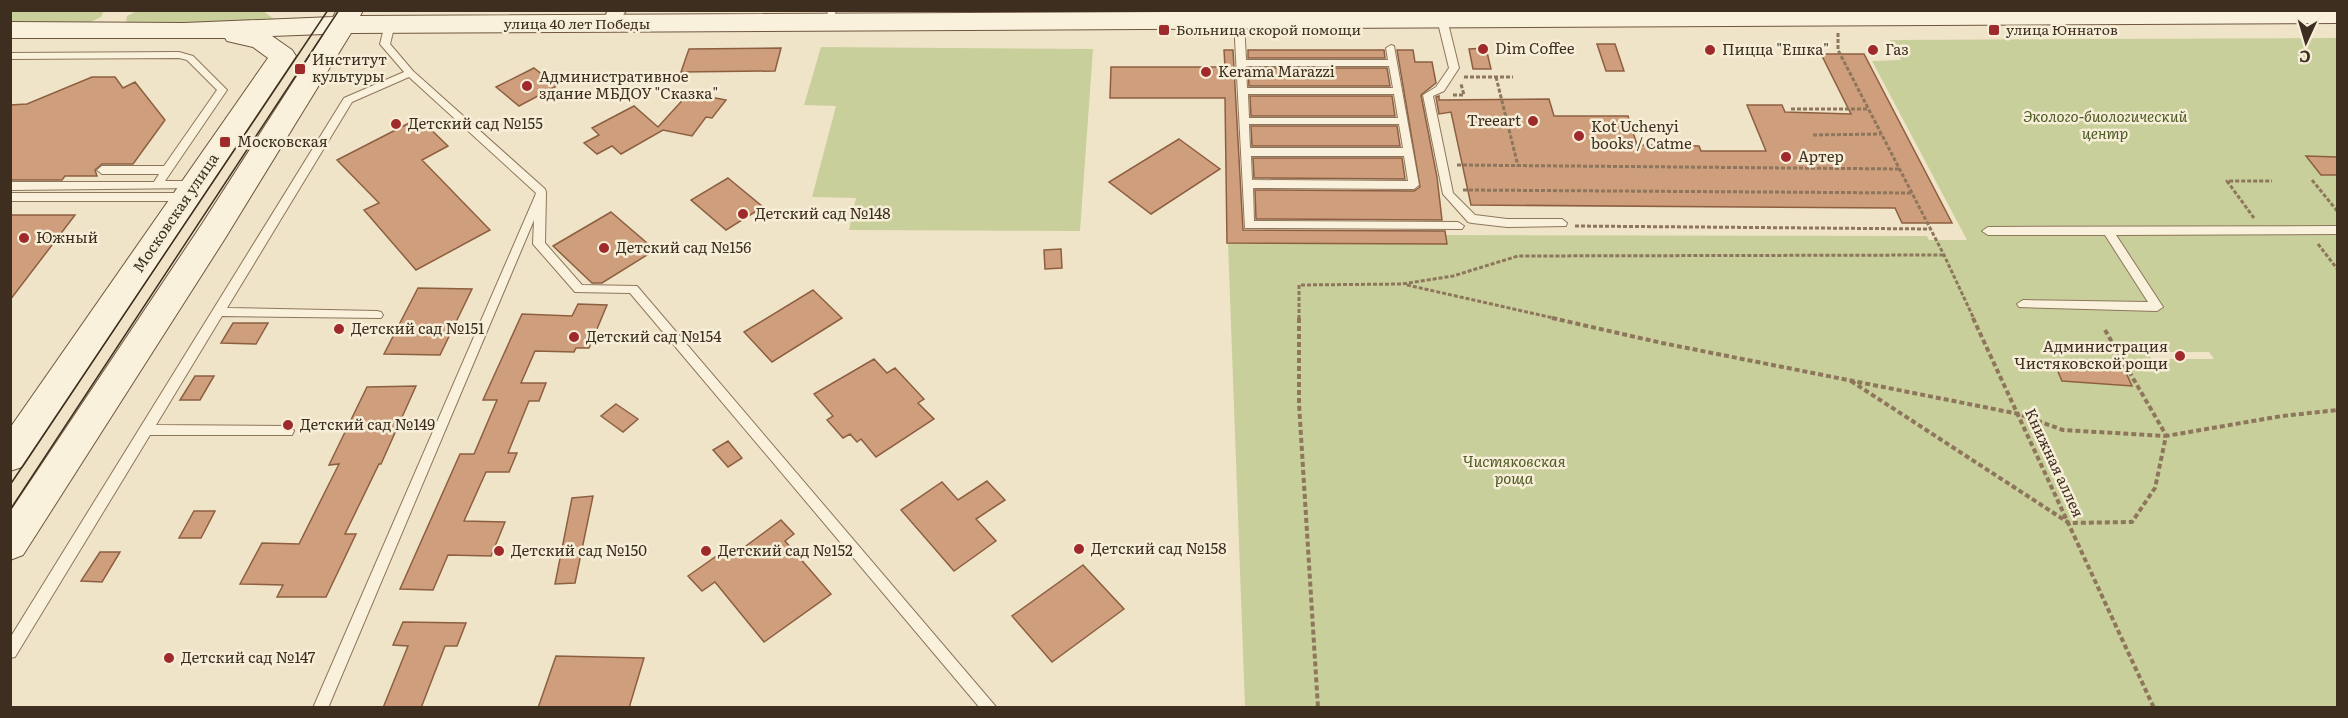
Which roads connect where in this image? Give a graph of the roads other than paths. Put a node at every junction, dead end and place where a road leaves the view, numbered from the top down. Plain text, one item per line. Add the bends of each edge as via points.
1 (112, 10) edge
2 (1212, 10) edge
3 (1355, 10) edge
4 (831, 12) edge
5 (616, 13) edge
6 (1400, 13) edge
7 (1010, 14) edge
8 (1812, 14) edge
9 (2337, 15) edge
10 (1442, 19) junction
11 (1239, 20) junction
12 (340, 22) edge
13 (417, 24) junction
14 (389, 28) junction
15 (10, 30) edge
16 (77, 31) junction
17 (184, 31) junction
18 (1391, 48) dead end
19 (10, 56) edge
20 (1241, 63) junction
21 (1394, 63) junction
22 (410, 73) junction
23 (1242, 91) junction
24 (1398, 91) junction
25 (1244, 121) junction
26 (1404, 121) junction
27 (1246, 152) junction
28 (1409, 152) junction
29 (102, 170) dead end
30 (167, 170) junction
31 (1247, 184) junction
32 (157, 185) junction
33 (10, 186) edge
34 (192, 191) junction
35 (541, 192) junction
36 (10, 197) edge
37 (1563, 225) road end
38 (1458, 226) dead end
39 (2337, 230) edge
40 (1988, 231) dead end
41 (2108, 231) junction
42 (2023, 304) dead end
43 (219, 312) junction
44 (377, 315) dead end
45 (147, 430) junction
46 (288, 431) dead end
47 (11, 455) edge
48 (10, 544) edge
49 (10, 652) edge
50 (320, 708) edge
51 (990, 708) edge

1 - 16 main road, улица 40 лет Победы via 101,22
2 - 7 main road, улица 40 лет Победы
3 - 6 main road, улица 40 лет Победы
4 - 5 main road, улица 40 лет Победы
4 - 7 main road, улица 40 лет Победы
5 - 12 main road, улица 40 лет Победы
6 - 10 main road, улица 40 лет Победы
6 - 11 main road, улица 40 лет Победы
7 - 11 main road, улица 40 лет Победы
7 - 13 main road, улица 40 лет Победы
8 - 9 main road, улица 40 лет Победы
8 - 10 main road, улица 40 лет Победы
10 - 37 lane via 1454,68 1440,89 1428,95 1448,194 1472,219
11 - 20 lane
12 - 13 main road, улица 40 лет Победы
12 - 14 main road via 357,34
12 - 17 main road, улица 40 лет Победы
12 - 48 main road
13 - 14 main road
14 - 22 lane via 385,44
15 - 16 main road, улица 40 лет Победы
16 - 17 main road, улица 40 лет Победы
17 - 34 main road, Московская улица via 248,36 269,44 283,56
18 - 21 lane
19 - 30 lane via 190,58 222,90
20 - 21 lane
20 - 23 lane
21 - 24 lane
22 - 35 lane
22 - 43 lane via 348,100
23 - 24 lane
23 - 25 lane
24 - 26 lane
25 - 26 lane
25 - 27 lane
26 - 28 lane
27 - 28 lane
27 - 31 lane
28 - 31 lane via 1414,185
29 - 30 lane
30 - 32 lane
31 - 38 lane via 1249,225
32 - 33 lane
32 - 34 lane
34 - 36 lane
34 - 47 main road, Московская улица
35 - 50 lane
35 - 51 lane via 539,244 579,290 633,289
39 - 41 lane
40 - 41 lane
41 - 42 lane via 2157,307
43 - 44 lane
43 - 45 lane
45 - 46 lane
45 - 49 lane

